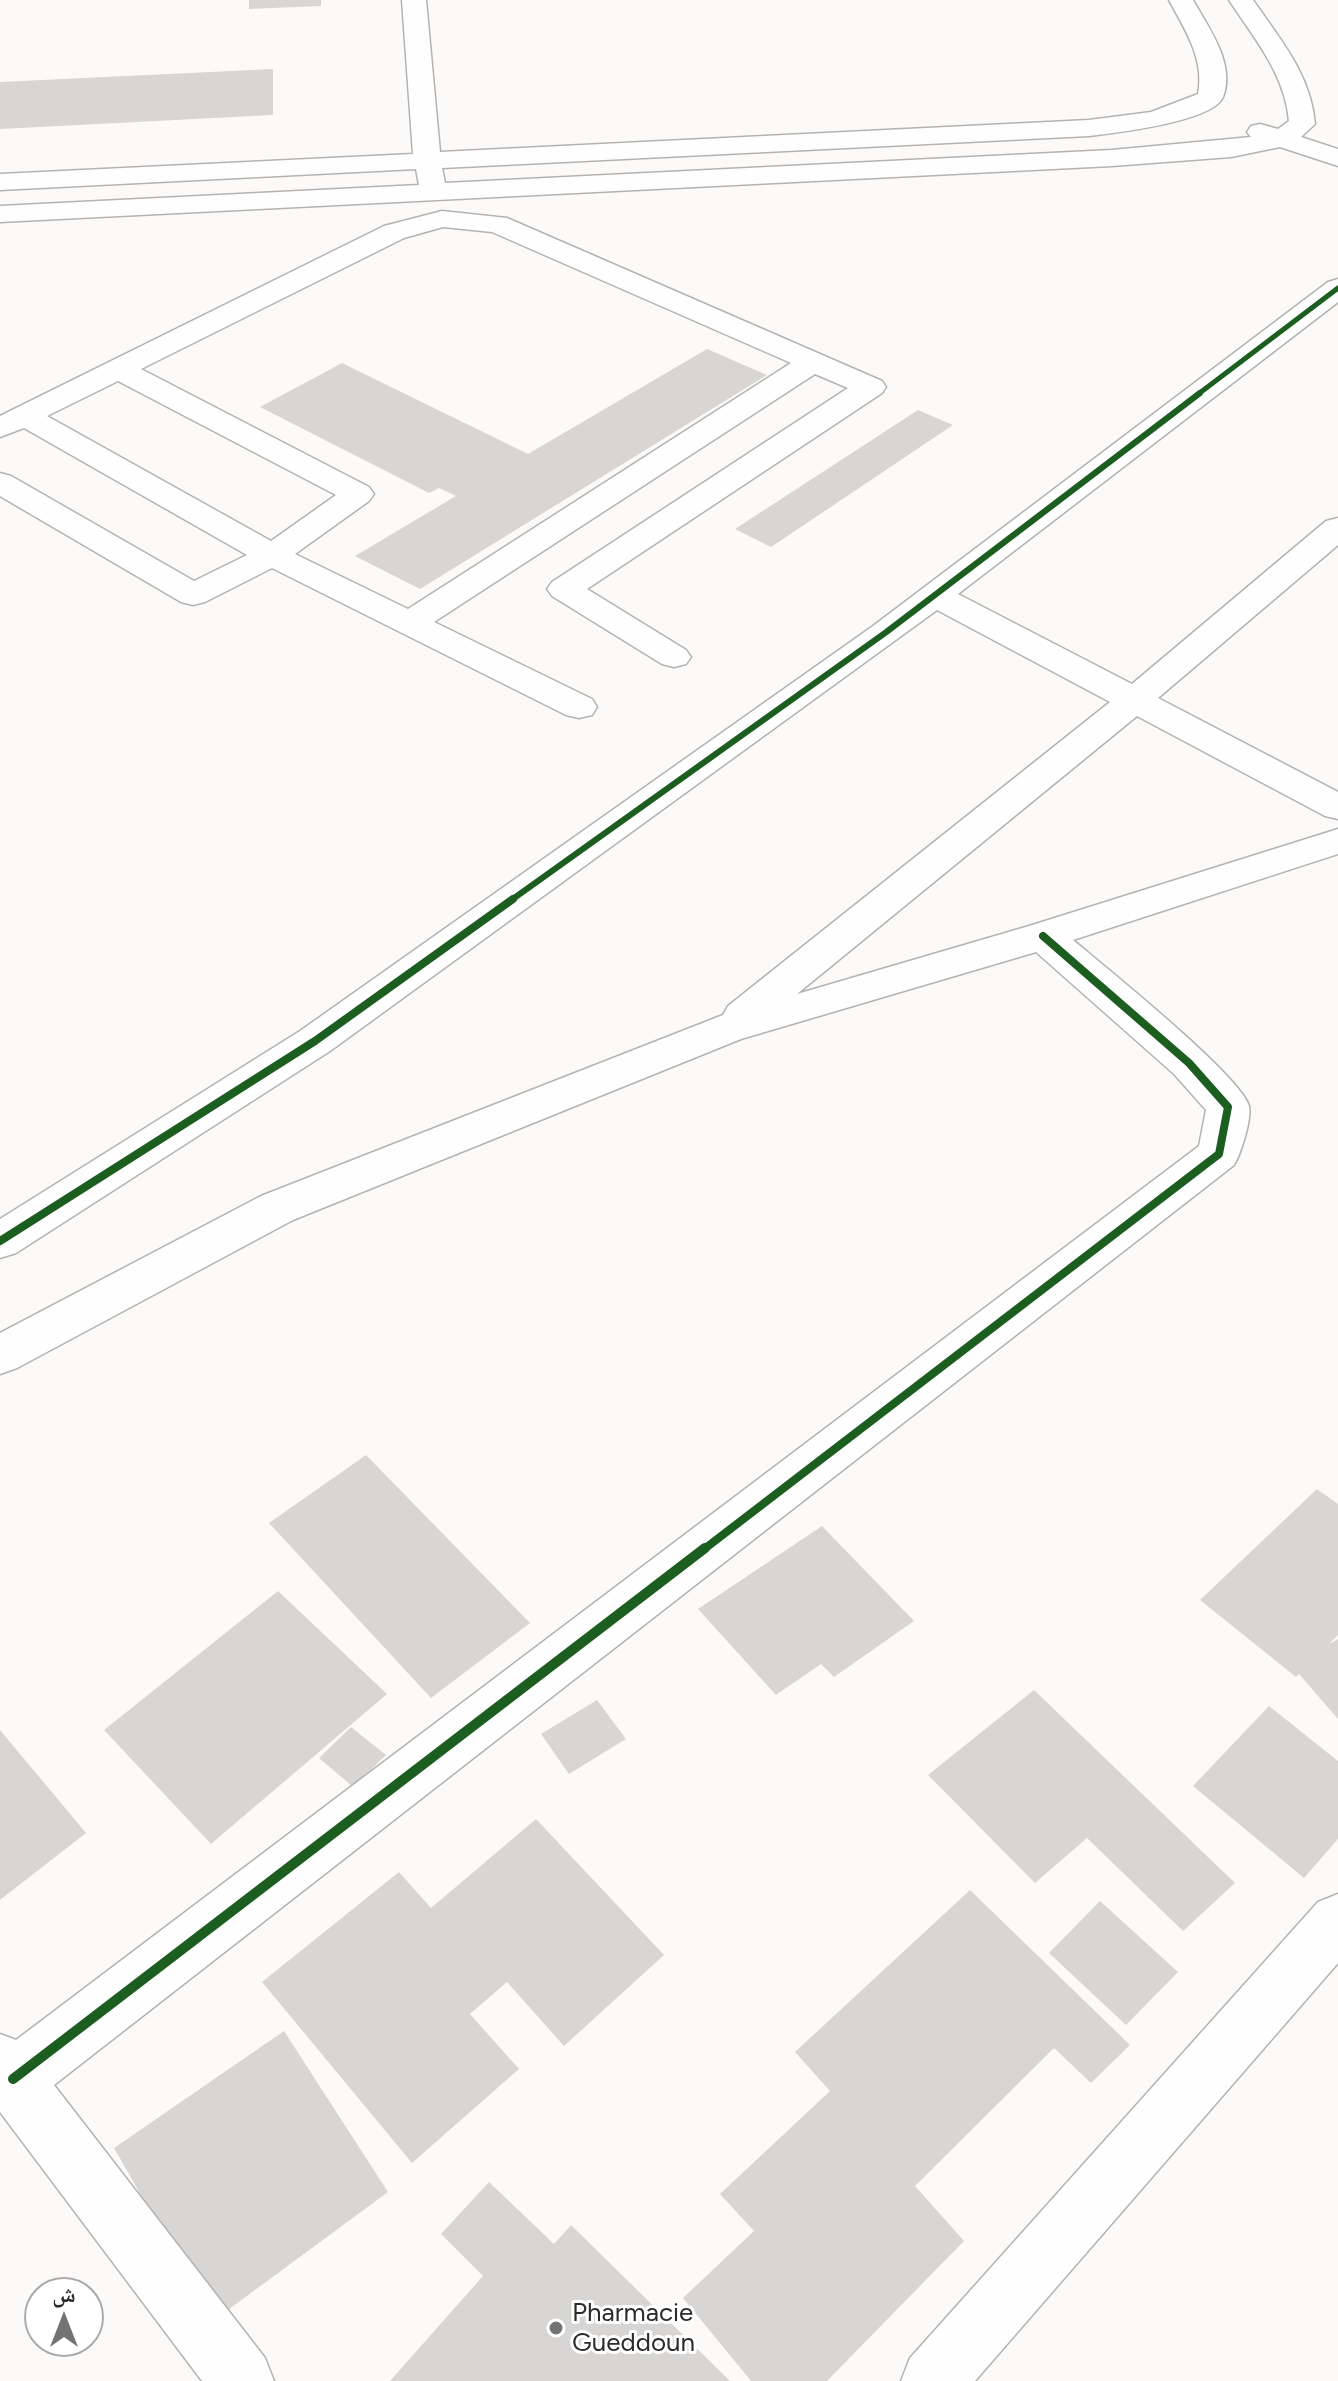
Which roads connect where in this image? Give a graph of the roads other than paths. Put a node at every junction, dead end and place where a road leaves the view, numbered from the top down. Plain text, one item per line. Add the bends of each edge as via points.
1 (414, 0) edge
2 (1181, 0) edge
3 (1241, 0) edge
4 (1222, 110) junction
5 (1292, 132) junction
6 (1338, 136) edge
7 (1338, 158) edge
8 (427, 160) junction
9 (0, 182) edge
10 (433, 193) junction
11 (0, 214) edge
12 (1338, 288) edge
13 (811, 363) junction
14 (117, 369) junction
15 (13, 422) edge
16 (0, 483) edge
17 (1338, 528) edge
18 (272, 555) junction
19 (935, 595) junction
20 (409, 623) junction
21 (674, 657) dead end
22 (1133, 701) junction
23 (579, 707) dead end
24 (1338, 807) edge
25 (1338, 841) edge
26 (1043, 936) junction
27 (726, 1029) junction
28 (0, 1241) edge
29 (0, 1355) edge
30 (1338, 1921) edge
31 (6, 2071) edge
32 (242, 2381) edge
33 (933, 2381) edge

1 - 8 street
2 - 4 street via 1212,59
3 - 5 street via 1303,107
4 - 5 street
4 - 8 street via 1089,128
5 - 6 street
5 - 7 street
5 - 10 street via 1231,149 1112,158
8 - 9 street
8 - 10 street
10 - 11 street
12 - 19 street
13 - 14 street via 497,224 442,219 394,232
13 - 20 street
13 - 21 street via 871,387 564,589
14 - 15 street
14 - 18 street via 358,494
15 - 18 street
16 - 18 street via 193,595
17 - 22 street
18 - 20 street
19 - 22 street
19 - 28 street via 315,1041
20 - 23 street
22 - 24 street
22 - 27 street
25 - 26 street
26 - 27 street
26 - 31 street via 1189,1063 1228,1107 1219,1154
27 - 29 street via 277,1208
30 - 33 street
31 - 32 street

